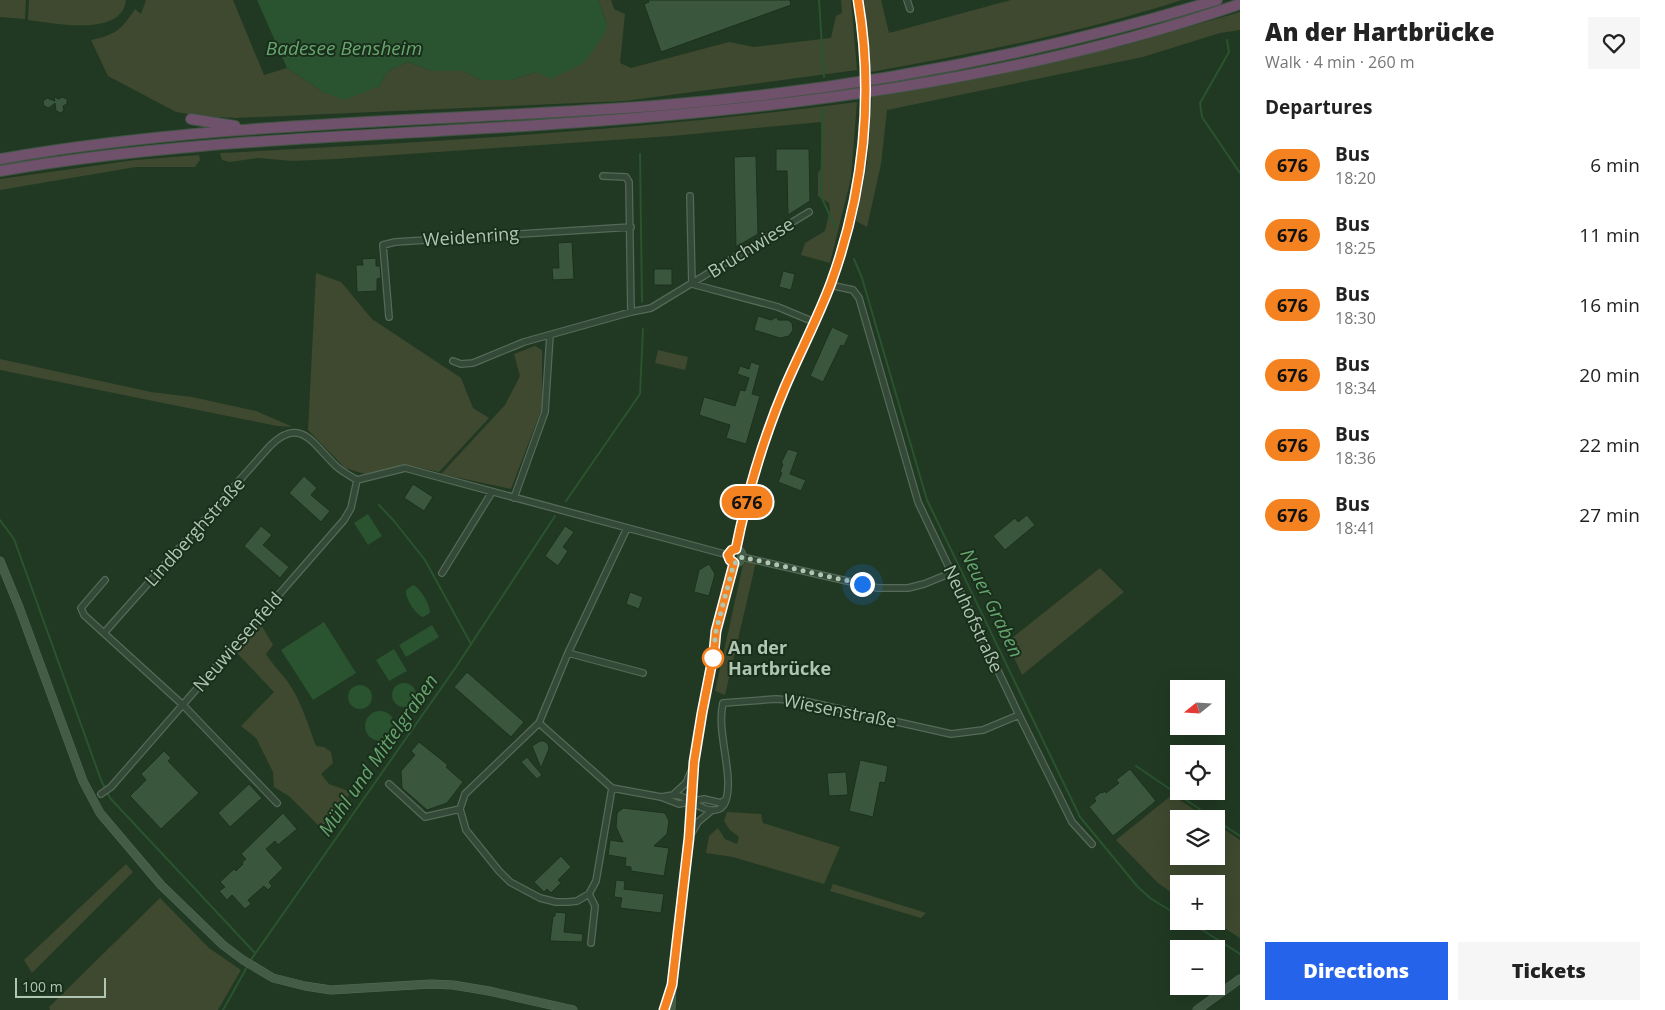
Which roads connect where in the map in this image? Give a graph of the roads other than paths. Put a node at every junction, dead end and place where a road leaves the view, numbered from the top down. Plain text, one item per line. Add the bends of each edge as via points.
1 (858, 0) edge
2 (907, 0) edge
3 (1217, 0) edge
4 (1240, 4) edge
5 (910, 9) dead end
6 (191, 119) dead end
7 (248, 129) junction
8 (0, 159) edge
9 (0, 171) edge
10 (603, 176) dead end
11 (690, 196) dead end
12 (809, 212) dead end
13 (631, 227) junction
14 (692, 284) junction
15 (830, 285) junction
16 (632, 312) junction
17 (389, 317) dead end
18 (814, 322) junction
19 (550, 335) junction
20 (453, 361) dead end
21 (357, 480) junction
22 (492, 492) junction
23 (514, 498) junction
24 (627, 528) junction
25 (736, 549) junction
26 (728, 555) junction
27 (742, 557) junction
28 (0, 562) edge
29 (734, 563) junction
30 (442, 573) dead end
31 (951, 573) junction
32 (105, 580) dead end
33 (104, 633) junction
34 (568, 653) junction
35 (643, 673) dead end
36 (183, 705) junction
37 (1019, 715) junction
38 (539, 723) junction
39 (694, 762) junction
40 (389, 784) dead end
41 (612, 788) junction
42 (102, 794) dead end
43 (673, 795) junction
44 (661, 797) junction
45 (726, 799) junction
46 (691, 802) junction
47 (277, 803) dead end
48 (460, 808) junction
49 (711, 810) junction
50 (689, 838) junction
51 (1092, 844) dead end
52 (589, 894) junction
53 (591, 943) dead end
54 (1240, 979) edge
55 (672, 985) junction
56 (573, 1010) edge
57 (664, 1010) edge
58 (672, 1010) edge
59 (1197, 1010) edge

1 - 15 main road, bridge via 865,66 862,155 847,232
2 - 5 street
3 - 7 highway via 1125,27 969,63 774,94 551,113
4 - 9 highway via 1136,35 1024,63 841,96 626,119 174,148
6 - 7 highway
7 - 8 highway
10 - 13 street via 628,179
11 - 14 street
12 - 14 street, Bruchwiese
13 - 16 street
13 - 17 street, Weidenring via 383,245
14 - 16 street, Bruchwiese via 652,308
14 - 18 street via 778,307
15 - 18 main road
15 - 31 street, Neuhofstraße via 853,290 859,298 918,502
16 - 19 street
18 - 25 main road via 767,434
19 - 20 street via 473,363
19 - 23 street via 545,412
21 - 22 street via 405,468
21 - 33 street, Lindberghstraße via 339,469 304,434 287,433 279,437
21 - 36 street, Neuwiesenfeld via 351,508 344,520
22 - 23 street
22 - 30 street
23 - 24 street
24 - 26 street
24 - 34 street
25 - 26 main road
25 - 27 main road
26 - 29 main road
27 - 29 main road
27 - 31 street via 878,588 908,588
28 - 56 main road via 83,781 100,813 161,885 223,945 273,978 305,986 331,990 453,985
29 - 39 main road via 716,631
31 - 37 street, Neuhofstraße
32 - 33 street via 81,608 84,615
33 - 36 street
34 - 35 street
34 - 38 street
36 - 42 street, Neuwiesenfeld
36 - 47 street
37 - 45 street, Wiesenstraße via 983,730 951,734 804,701 776,699 723,703 721,720 728,789
37 - 51 street, Neuhofstraße via 1072,822
38 - 41 street
38 - 48 street via 465,794
39 - 43 street via 686,783
39 - 46 main road
40 - 48 street via 425,816
41 - 44 street
41 - 52 street via 596,881
43 - 44 street
43 - 46 street
44 - 46 street via 679,804
45 - 46 street via 721,803 704,799
45 - 49 street via 722,808
46 - 49 street
46 - 50 main road
48 - 52 street via 466,830 510,882 526,892 556,902 577,900
49 - 50 street via 698,822
50 - 55 main road
52 - 53 street via 594,906
54 - 59 main road
55 - 57 main road
55 - 58 main road

